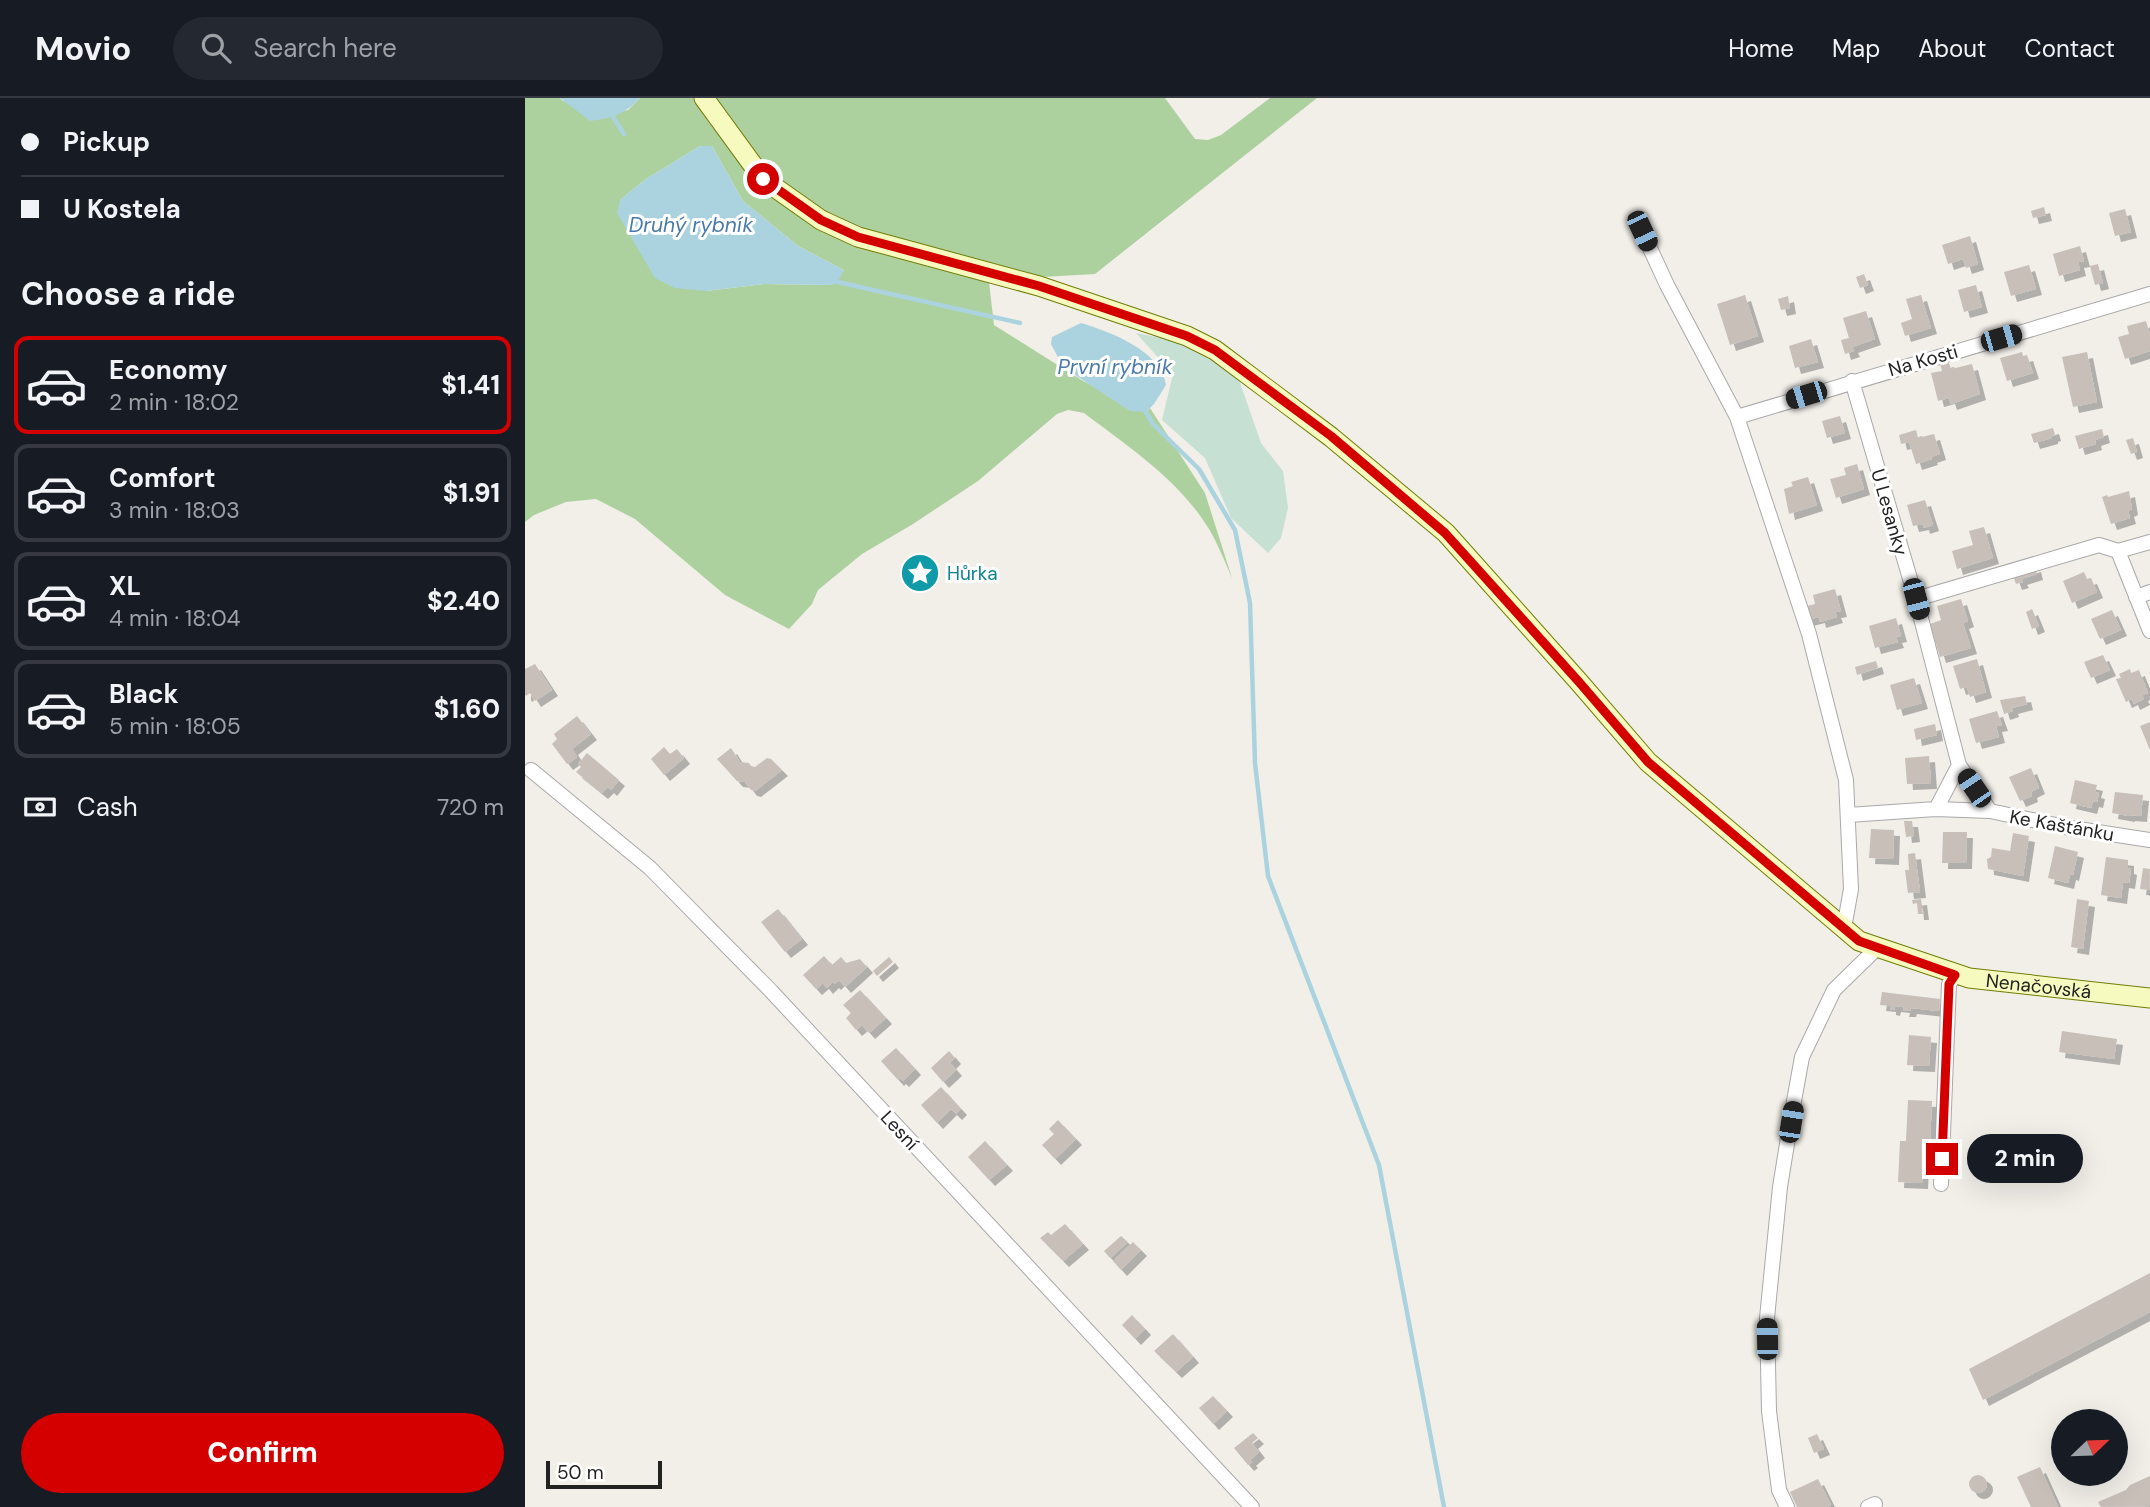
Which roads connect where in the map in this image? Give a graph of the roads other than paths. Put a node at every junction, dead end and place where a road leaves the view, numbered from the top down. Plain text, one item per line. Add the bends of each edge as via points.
1 (704, 98) edge
2 (1642, 231) dead end
3 (2150, 294) edge
4 (1852, 381) junction
5 (1737, 417) junction
6 (2150, 541) edge
7 (2118, 551) junction
8 (2143, 595) edge
9 (1916, 599) junction
10 (2150, 631) edge
11 (1959, 765) junction
12 (531, 770) dead end
13 (1936, 809) junction
14 (1990, 811) junction
15 (1849, 815) junction
16 (2150, 840) edge
17 (1844, 928) junction
18 (1877, 948) junction
19 (1955, 975) junction
20 (2150, 998) edge
21 (1941, 1184) dead end
22 (1252, 1507) edge
23 (1787, 1507) edge

1 - 17 street, Nenačovská via 763,179 821,220 858,237 1051,290 1187,336 1215,350 1331,436 1445,533 1648,762
2 - 5 street
3 - 4 street, Na Kosti
4 - 5 street, Na Kosti
4 - 9 street, U Lesanky
5 - 15 street via 1809,634 1846,780
6 - 7 street
7 - 8 street
7 - 9 street via 2099,545
8 - 10 street
9 - 11 street, U Lesanky
11 - 13 street
11 - 14 street, U Lesanky
12 - 22 street, Lesní via 650,868 771,991
13 - 14 street, Ke Kaštánku
13 - 15 street, Ke Kaštánku
14 - 16 street, Ke Kaštánku
15 - 17 street via 1851,889
17 - 18 street, Nenačovská
18 - 19 street, Nenačovská
18 - 23 street via 1834,990 1802,1057 1780,1187 1767,1318 1769,1410 1779,1490
19 - 20 street, Nenačovská
19 - 21 street via 1949,984

